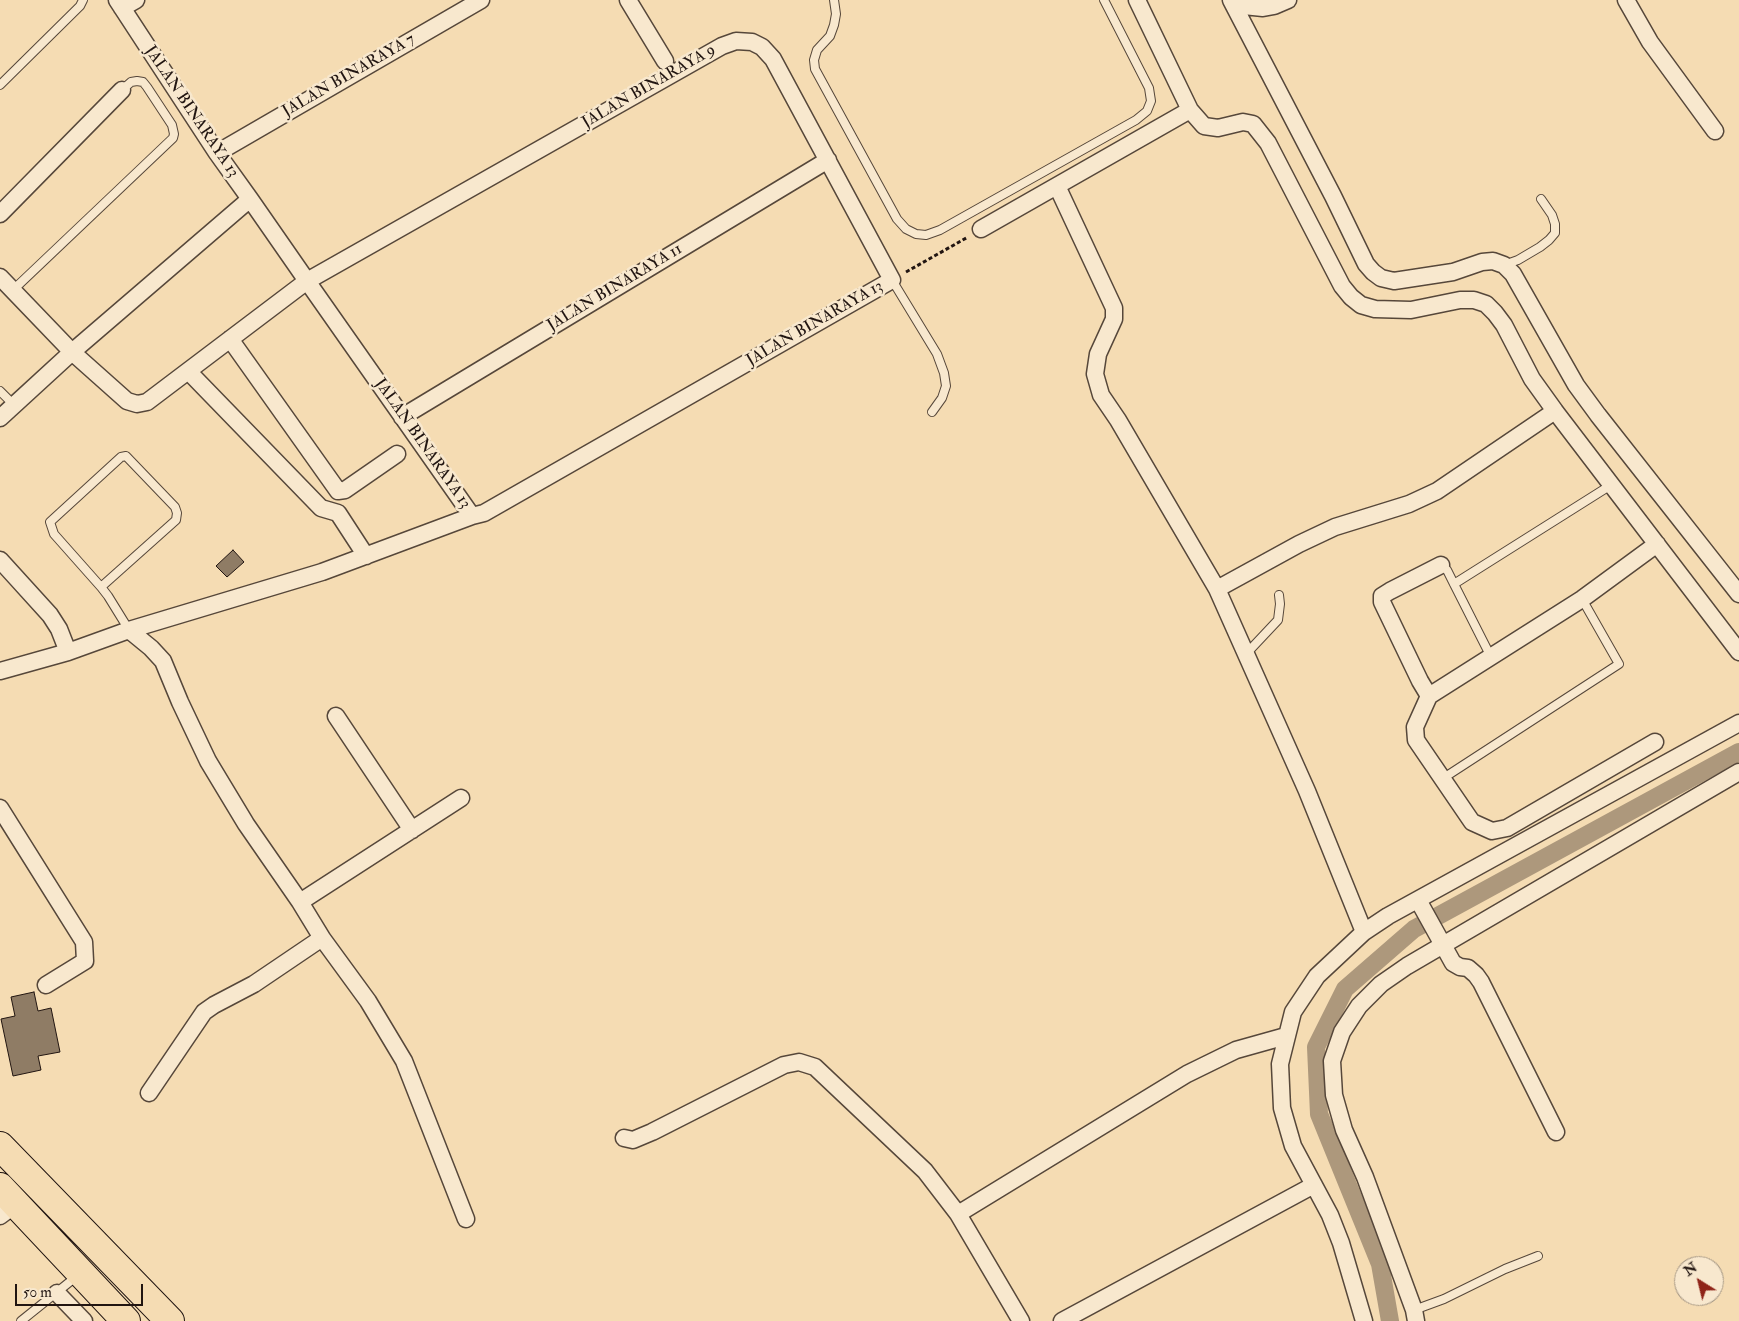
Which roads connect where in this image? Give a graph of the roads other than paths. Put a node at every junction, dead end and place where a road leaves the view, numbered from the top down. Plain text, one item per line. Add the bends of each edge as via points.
1 (83, 0) edge
2 (481, 0) edge
3 (628, 0) edge
4 (834, 0) edge
5 (1104, 0) edge
6 (1137, 0) edge
7 (1288, 0) edge
8 (1626, 0) edge
9 (1233, 2) edge
10 (125, 3) edge
11 (665, 61) dead end
12 (0, 85) edge
13 (122, 90) joint
14 (1190, 110) junction
15 (1715, 130) dead end
16 (217, 153) junction
17 (828, 160) junction
18 (1057, 186) junction
19 (250, 199) junction
20 (1541, 199) dead end
21 (0, 214) edge
22 (981, 229) road end
23 (1504, 265) junction
24 (0, 277) edge
25 (892, 280) junction
26 (307, 281) junction
27 (13, 290) junction
28 (230, 340) junction
29 (72, 352) junction
30 (188, 371) junction
31 (0, 390) edge
32 (14, 405) junction
33 (1555, 410) junction
34 (932, 412) dead end
35 (402, 417) junction
36 (0, 418) edge
37 (397, 454) dead end
38 (1612, 484) junction
39 (338, 491) junction
40 (338, 513) junction
41 (472, 516) junction
42 (1657, 544) junction
43 (366, 556) junction
44 (0, 560) edge
45 (1441, 565) joint
46 (1454, 584) junction
47 (101, 587) junction
48 (1217, 589) junction
49 (1739, 594) edge
50 (1279, 595) dead end
51 (1582, 599) junction
52 (129, 630) junction
53 (68, 652) junction
54 (1739, 652) edge
55 (1246, 654) junction
56 (1491, 657) junction
57 (0, 671) edge
58 (1429, 696) junction
59 (336, 716) dead end
60 (1739, 723) edge
61 (1655, 742) dead end
62 (1739, 772) edge
63 (1442, 779) junction
64 (461, 798) dead end
65 (0, 808) edge
66 (412, 830) junction
67 (300, 902) junction
68 (1420, 903) junction
69 (1364, 932) junction
70 (322, 938) junction
71 (1441, 942) junction
72 (46, 985) dead end
73 (1286, 1036) junction
74 (149, 1093) dead end
75 (1556, 1132) dead end
76 (624, 1138) dead end
77 (0, 1146) edge
78 (1314, 1185) junction
79 (5, 1202) edge
80 (958, 1214) junction
81 (466, 1219) dead end
82 (1538, 1256) dead end
83 (80, 1273) junction
84 (57, 1293) junction
85 (1415, 1316) edge
86 (21, 1321) edge
87 (84, 1321) edge
88 (126, 1321) edge
89 (170, 1321) edge
90 (1021, 1321) edge
91 (1062, 1321) edge
92 (1364, 1321) edge

1 - 12 lane
2 - 16 street, JALAN BINARAYA 7
3 - 11 street
4 - 5 lane via 834,25 830,36 817,50 815,69 897,219 916,234 926,235 948,226 1147,111 1152,101 1149,88
6 - 14 street
7 - 9 street via 1263,8
8 - 15 street via 1650,42
9 - 23 street via 1366,264 1373,272 1394,281 1453,272 1482,262
10 - 16 street, JALAN BINARAYA 13
13 - 21 street
13 - 27 lane via 131,82 143,82 172,125 173,138
14 - 18 street
14 - 33 street via 1204,126 1218,128 1243,122 1257,128 1268,143 1342,286 1361,306 1376,310 1411,310 1460,300 1486,304 1504,325 1532,379
16 - 19 street, JALAN BINARAYA 13
17 - 25 street, JALAN BINARAYA 9
17 - 26 street, JALAN BINARAYA 9 via 773,59 752,42 736,41
17 - 35 street, JALAN BINARAYA 11
18 - 22 street
18 - 48 street via 1114,308 1114,319 1098,354 1095,374 1101,394
19 - 26 street, JALAN BINARAYA 13
19 - 29 street
20 - 23 lane via 1552,215 1555,233 1540,247
23 - 49 street via 1513,274 1576,385
24 - 27 street, JALAN BINARAYA 9
25 - 34 lane via 937,354 944,373 946,386
25 - 41 street, JALAN BINARAYA 13 via 484,513
26 - 28 street, JALAN BINARAYA 9
26 - 35 street, JALAN BINARAYA 13
27 - 29 street, JALAN BINARAYA 9
28 - 30 street, JALAN BINARAYA 9
28 - 39 street
29 - 30 street, JALAN BINARAYA 9 via 127,401 137,404 146,402
29 - 32 street
30 - 40 street via 321,508
31 - 32 lane
32 - 36 street
33 - 38 street
33 - 48 street via 1437,491 1410,504 1335,527
35 - 41 street, JALAN BINARAYA 13
37 - 39 street via 345,490
38 - 42 street
38 - 46 lane
39 - 40 street
40 - 43 street
41 - 43 street
42 - 51 street
42 - 54 street
43 - 52 street
44 - 53 street via 50,615
45 - 46 lane
45 - 58 street via 1382,596 1382,602
46 - 56 lane
47 - 47 lane via 54,534 50,522 121,457 126,456 175,507 176,520
47 - 52 lane
48 - 55 street
50 - 55 lane via 1278,620
51 - 56 street
51 - 63 lane via 1619,664
52 - 53 street
52 - 67 street via 163,661 208,761 246,824
53 - 57 street
55 - 69 street via 1307,791
56 - 58 street
58 - 63 street via 1415,728 1416,740
59 - 66 street
60 - 68 street
61 - 63 street via 1499,831 1492,832 1472,822
62 - 71 street
64 - 66 street
65 - 72 street via 84,942 85,961
66 - 67 street
67 - 70 street
68 - 69 street via 1388,916
68 - 71 street
69 - 73 street via 1317,976 1293,1012
70 - 74 street via 254,984 204,1012
70 - 81 street via 368,1001 404,1061
71 - 75 street via 1453,963 1468,968 1481,982
71 - 85 street via 1381,984 1359,1006 1342,1032 1332,1061 1334,1095 1344,1130 1365,1177
73 - 78 street via 1280,1064 1282,1108 1293,1146
73 - 80 street via 1236,1050 1187,1074
76 - 80 street via 633,1140 652,1132 784,1065 800,1062 815,1068 925,1172
77 - 89 highway
78 - 91 street
78 - 92 street via 1341,1243
79 - 83 highway
80 - 90 street
82 - 85 lane via 1489,1277
83 - 84 lane
83 - 88 highway
84 - 86 lane
84 - 87 street

